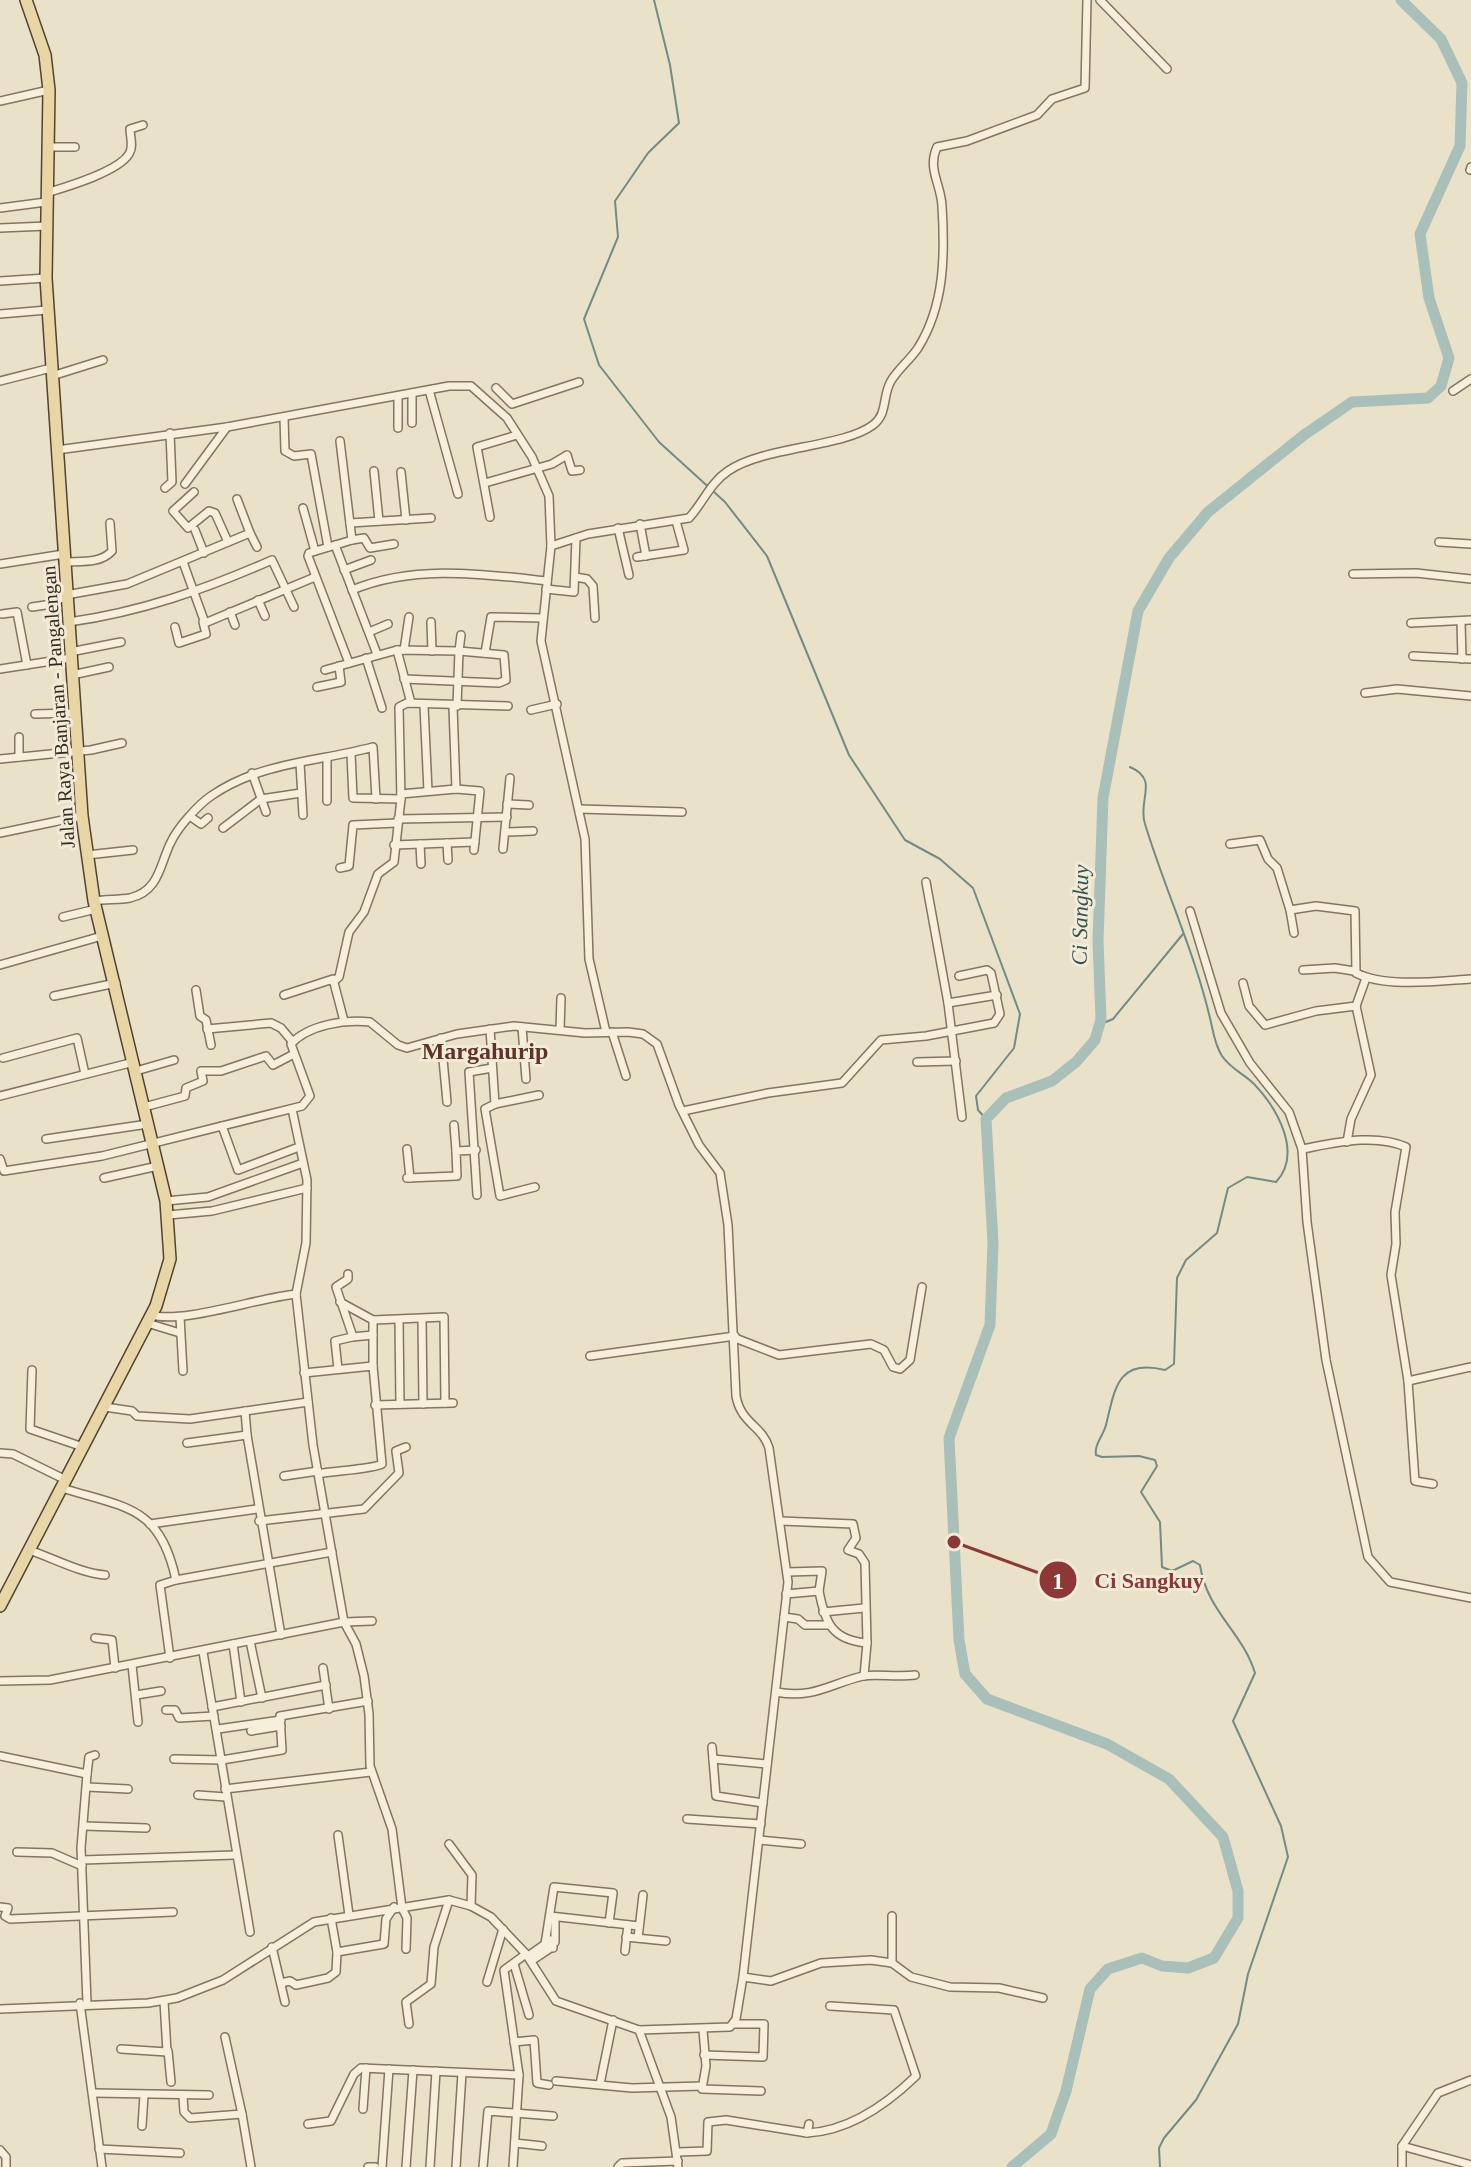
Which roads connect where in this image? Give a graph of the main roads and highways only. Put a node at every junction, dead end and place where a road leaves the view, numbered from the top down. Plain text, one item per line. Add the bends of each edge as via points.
1 (26, 0) edge
2 (0, 1606) edge

1 - 2 main road, Jalan Raya Banjaran - Pangalengan via 45,55 49,90 47,310 82,816 95,905 166,1201 170,1259 149,1319

